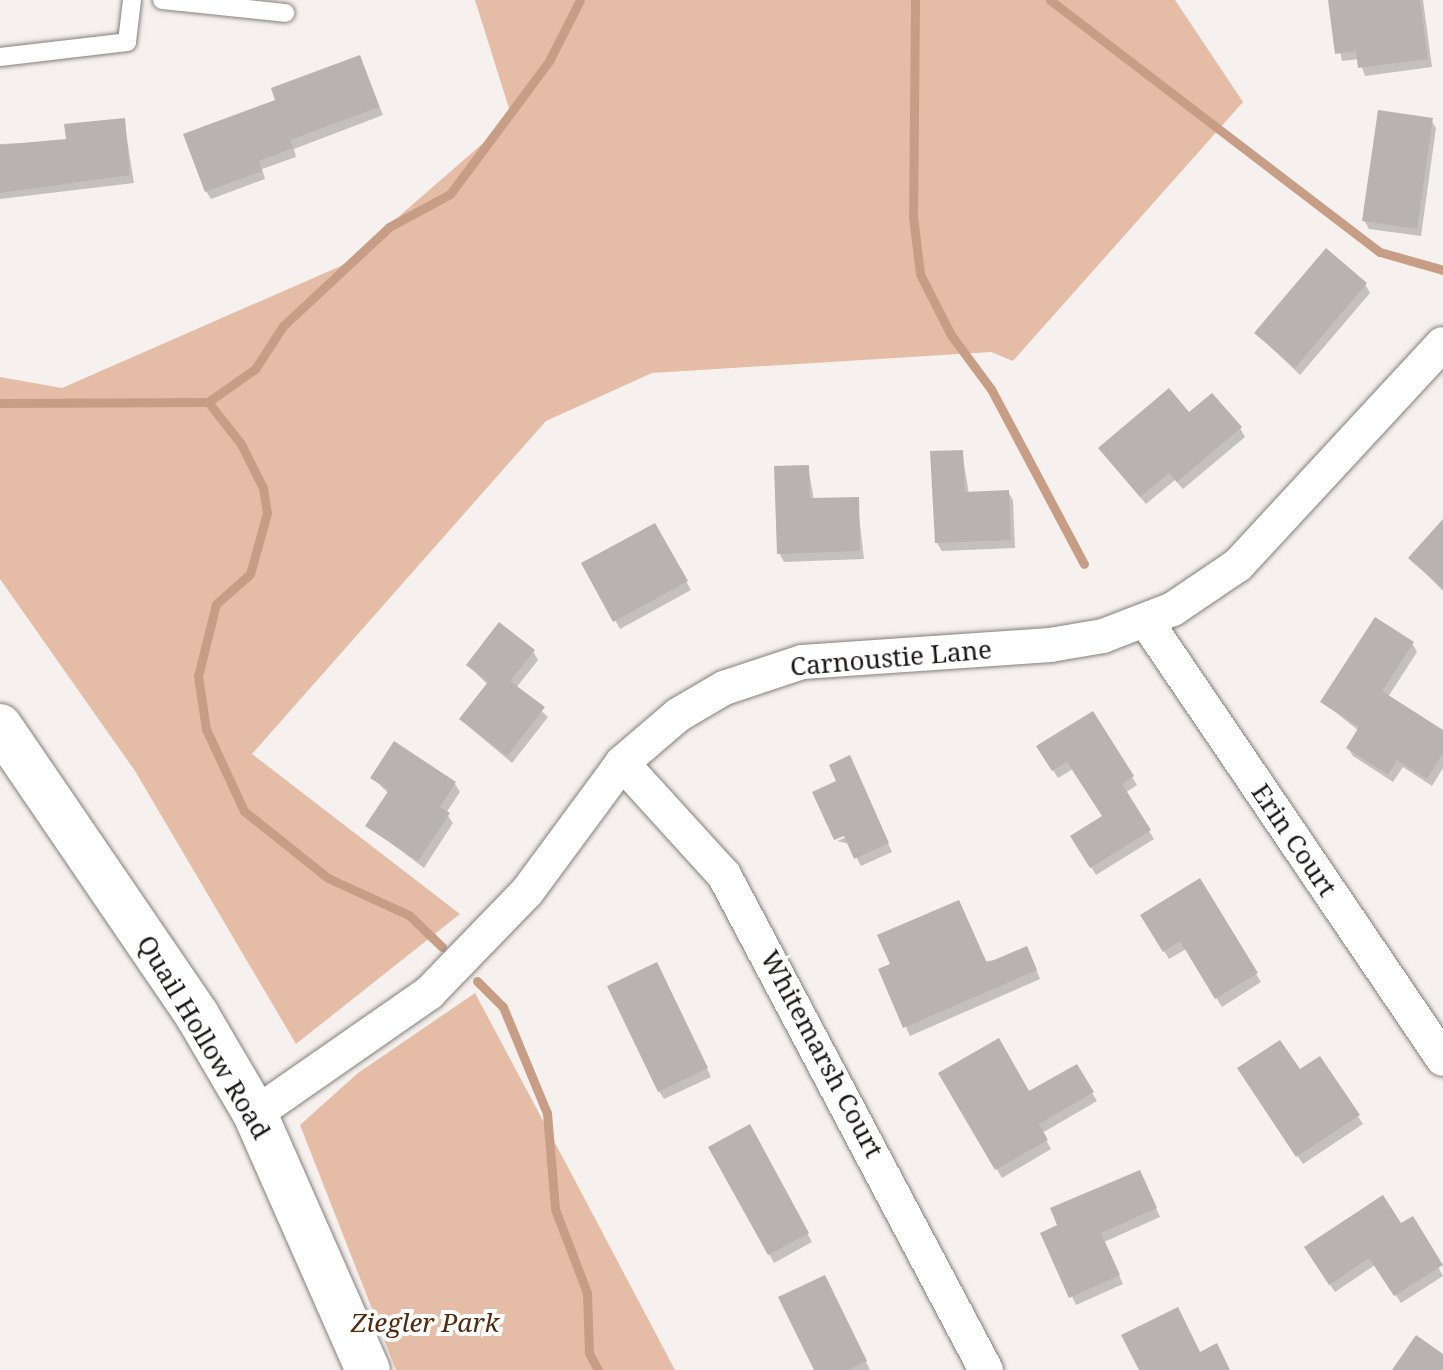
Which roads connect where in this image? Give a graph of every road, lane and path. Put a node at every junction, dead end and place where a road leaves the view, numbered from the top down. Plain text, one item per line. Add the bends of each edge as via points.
1 (132, 0) edge
2 (162, 0) edge
3 (285, 13) dead end
4 (0, 57) edge
5 (1443, 344) edge
6 (1146, 621) junction
7 (0, 726) edge
8 (622, 763) junction
9 (1443, 1059) edge
10 (255, 1114) junction
11 (368, 1370) edge
12 (986, 1370) edge

1 - 4 lane via 127,42
2 - 3 lane
5 - 6 street, Carnoustie Lane via 1238,565
6 - 8 street, Carnoustie Lane via 1050,645 869,655 757,675 678,715
6 - 9 street, Erin Court
7 - 10 main road, Quail Hollow Road via 189,1002
8 - 10 street, Carnoustie Lane via 490,935 358,1047
8 - 12 street, Whitemarsh Court via 724,875
10 - 11 main road, Quail Hollow Road

